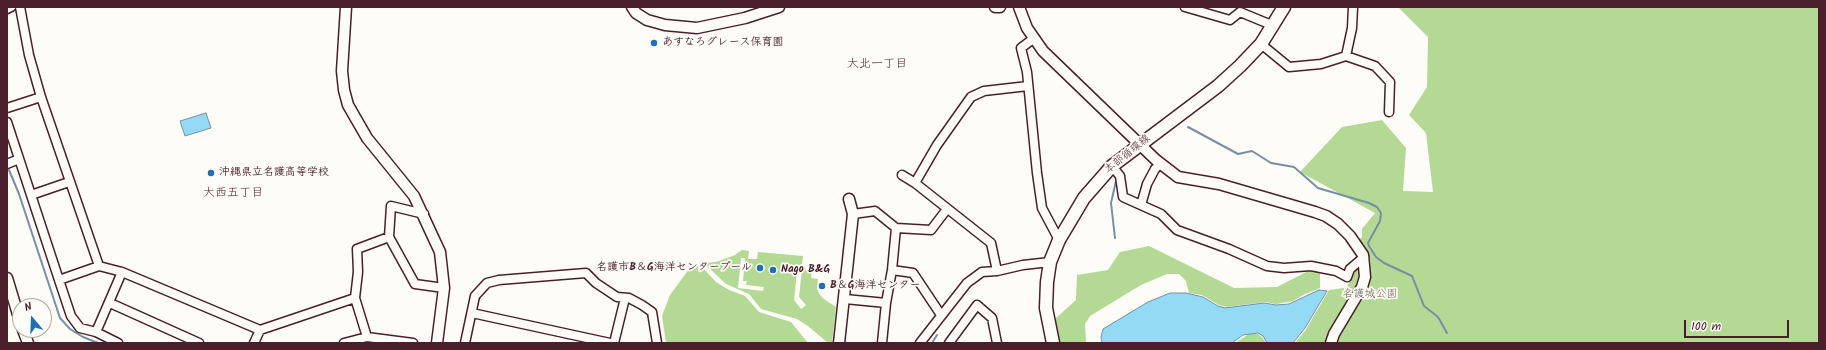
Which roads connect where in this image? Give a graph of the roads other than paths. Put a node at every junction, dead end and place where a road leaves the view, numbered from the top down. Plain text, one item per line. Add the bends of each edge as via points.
1 (11, 7) edge
2 (20, 7) edge
3 (346, 7) edge
4 (632, 7) edge
5 (778, 7) edge
6 (995, 7) edge
7 (1000, 7) edge
8 (1019, 7) edge
9 (1185, 7) edge
10 (1284, 7) edge
11 (1353, 7) edge
12 (7, 9) edge
13 (1274, 26) junction
14 (1033, 39) junction
15 (1260, 44) junction
16 (1346, 56) junction
17 (1028, 86) junction
18 (41, 97) junction
19 (7, 108) edge
20 (1389, 112) dead end
21 (7, 122) edge
22 (1141, 144) junction
23 (19, 159) junction
24 (7, 164) edge
25 (1160, 164) junction
26 (1112, 166) junction
27 (902, 175) dead end
28 (69, 182) junction
29 (915, 183) junction
30 (31, 195) junction
31 (849, 200) dead end
32 (1141, 205) junction
33 (947, 209) junction
34 (424, 214) junction
35 (853, 214) junction
36 (896, 228) junction
37 (389, 237) junction
38 (1059, 240) junction
39 (1364, 257) junction
40 (1050, 262) junction
41 (99, 266) junction
42 (892, 270) junction
43 (997, 271) junction
44 (122, 272) junction
45 (7, 278) edge
46 (59, 280) junction
47 (444, 288) junction
48 (13, 298) edge
49 (354, 298) junction
50 (625, 298) junction
51 (845, 299) junction
52 (110, 303) junction
53 (886, 303) junction
54 (472, 313) junction
55 (941, 315) junction
56 (260, 330) junction
57 (96, 332) junction
58 (366, 337) junction
59 (118, 343) edge
60 (199, 343) edge
61 (254, 343) edge
62 (344, 343) edge
63 (413, 343) edge
64 (437, 343) edge
65 (465, 343) edge
66 (610, 343) edge
67 (614, 343) edge
68 (658, 343) edge
69 (839, 343) edge
70 (882, 343) edge
71 (920, 343) edge
72 (949, 343) edge
73 (997, 343) edge
74 (1053, 343) edge
75 (1331, 343) edge

1 - 12 street
2 - 18 street via 29,55
3 - 34 street via 342,71 348,104 367,138 404,181
4 - 5 street via 647,20 665,25 697,28 745,18
6 - 7 street
8 - 14 street
9 - 13 street via 1230,20 1240,12
10 - 13 main road, 本部循環線
11 - 16 street
13 - 15 main road, 本部循環線
14 - 17 street via 1021,48
14 - 22 street
15 - 16 street via 1288,67 1321,64
15 - 22 main road, 本部循環線 via 1218,86
16 - 20 street via 1375,66 1390,82
17 - 29 street via 984,92 971,98
17 - 38 street via 1042,208
18 - 19 street
18 - 28 street
21 - 23 street
22 - 25 street
22 - 26 main road, 本部循環線
23 - 24 street
23 - 30 street
25 - 32 street via 1147,184
25 - 39 street via 1178,178 1219,184 1326,216 1350,236
26 - 32 street via 1120,176 1124,196
26 - 38 main road, 本部循環線 via 1084,198
27 - 29 street
28 - 30 street
28 - 41 street
29 - 33 street
30 - 46 street
31 - 35 street
32 - 39 street via 1160,214 1177,230 1267,266 1311,266 1336,271 1347,277 1350,269
33 - 36 street via 932,230
33 - 43 street via 991,243
34 - 37 street via 391,206
34 - 47 street via 440,252
35 - 36 street via 875,211
35 - 51 street
36 - 42 street
37 - 47 street via 415,284
37 - 49 street via 356,248 358,272
38 - 40 main road, 本部循環線
39 - 75 street via 1365,277 1362,287
40 - 43 street
40 - 74 main road, 本部循環線 via 1046,308
41 - 44 street
41 - 46 street
42 - 53 street
42 - 55 street via 913,273
43 - 55 street via 982,272 967,283
44 - 52 street
44 - 56 street
45 - 48 street
46 - 57 street via 71,316 80,328
47 - 64 street
49 - 56 street
49 - 58 street
50 - 54 street via 617,297 586,273 499,280 487,283 480,289 475,296
50 - 67 street
50 - 68 street via 652,312
51 - 53 street
51 - 69 street
52 - 57 street
52 - 60 street
53 - 70 street
54 - 65 street
54 - 66 street
55 - 71 street
56 - 61 street
57 - 59 street
58 - 62 street
58 - 63 street
72 - 73 street via 977,305 992,318

